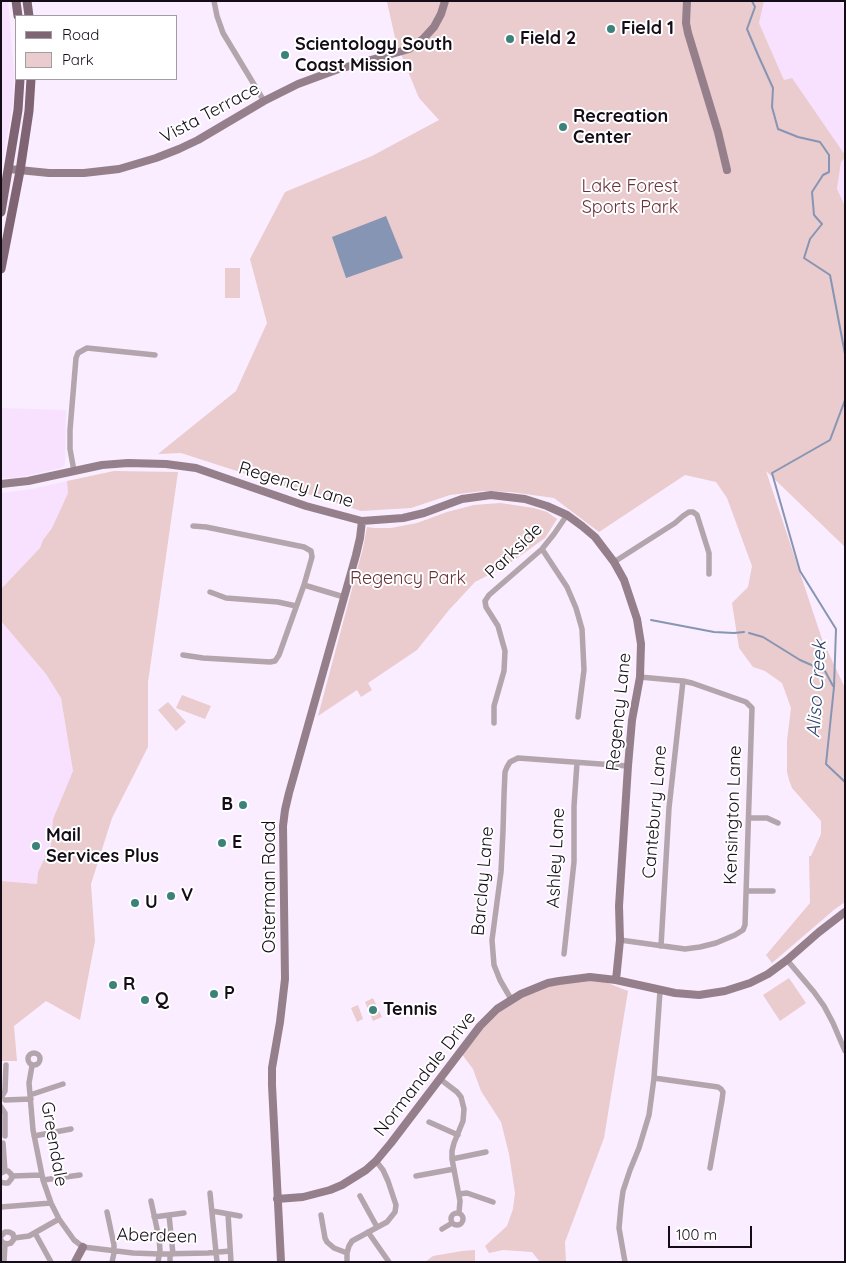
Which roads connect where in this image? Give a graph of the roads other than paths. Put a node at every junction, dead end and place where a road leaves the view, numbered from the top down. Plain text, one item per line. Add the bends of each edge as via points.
1 (16, 1) edge
2 (27, 1) edge
3 (214, 1) edge
4 (445, 1) edge
5 (687, 1) edge
6 (18, 15) edge
7 (28, 15) edge
8 (20, 80) edge
9 (31, 80) edge
10 (264, 101) junction
11 (9, 169) junction
12 (727, 170) dead end
13 (20, 171) junction
14 (1, 212) edge
15 (1, 269) edge
16 (155, 356) dead end
17 (74, 471) junction
18 (1, 484) edge
19 (567, 515) junction
20 (362, 521) junction
21 (193, 526) dead end
22 (542, 549) junction
23 (614, 562) junction
24 (709, 574) dead end
25 (304, 585) junction
26 (210, 592) dead end
27 (344, 598) junction
28 (296, 606) junction
29 (183, 655) dead end
30 (640, 677) junction
31 (683, 681) junction
32 (578, 717) dead end
33 (494, 723) dead end
34 (577, 763) junction
35 (628, 766) junction
36 (749, 818) junction
37 (778, 823) dead end
38 (746, 890) junction
39 (773, 891) dead end
40 (845, 912) edge
41 (620, 940) junction
42 (661, 946) junction
43 (564, 954) dead end
44 (787, 960) junction
45 (616, 980) junction
46 (660, 991) junction
47 (511, 999) junction
48 (845, 1051) edge
49 (6, 1065) dead end
50 (32, 1066) dead end
51 (654, 1078) junction
52 (440, 1079) junction
53 (63, 1084) dead end
54 (2, 1097) edge
55 (30, 1097) junction
56 (1, 1107) edge
57 (429, 1122) dead end
58 (71, 1130) dead end
59 (458, 1135) junction
60 (34, 1136) junction
61 (486, 1152) dead end
62 (452, 1159) junction
63 (376, 1161) junction
64 (710, 1168) dead end
65 (454, 1169) junction
66 (3, 1172) edge
67 (80, 1175) dead end
68 (12, 1176) junction
69 (416, 1176) dead end
70 (43, 1177) junction
71 (1, 1182) edge
72 (210, 1193) dead end
73 (459, 1194) junction
74 (360, 1196) dead end
75 (277, 1199) junction
76 (150, 1201) dead end
77 (493, 1202) dead end
78 (51, 1204) junction
79 (1, 1208) edge
80 (212, 1211) junction
81 (107, 1212) dead end
82 (459, 1213) junction
83 (184, 1214) dead end
84 (228, 1214) junction
85 (169, 1215) junction
86 (240, 1216) dead end
87 (321, 1216) dead end
88 (154, 1217) junction
89 (58, 1219) junction
90 (452, 1223) junction
91 (377, 1227) junction
92 (442, 1229) dead end
93 (35, 1232) junction
94 (368, 1232) junction
95 (1, 1236) edge
96 (14, 1238) junction
97 (3, 1242) edge
98 (83, 1247) junction
99 (114, 1250) junction
100 (230, 1251) junction
101 (216, 1252) junction
102 (347, 1253) junction
103 (159, 1254) junction
104 (172, 1254) junction
105 (4, 1262) edge
106 (51, 1262) edge
107 (75, 1262) edge
108 (112, 1262) edge
109 (158, 1262) edge
110 (170, 1262) edge
111 (217, 1262) edge
112 (231, 1262) edge
113 (281, 1262) edge
114 (347, 1262) edge
115 (389, 1262) edge
116 (625, 1262) edge

1 - 6 main road
2 - 7 main road
3 - 10 street via 224,33
4 - 10 street, Vista Terrace via 434,27 409,49 315,77
5 - 12 street via 686,24
8 - 11 main road
9 - 13 main road
10 - 13 street, Vista Terrace via 179,149 119,169 58,174
11 - 13 street, Vista Terrace
11 - 14 main road
13 - 15 main road
16 - 17 street via 87,348 78,352 70,430
17 - 18 street, Regency Lane
17 - 20 street, Regency Lane via 128,463 196,468 306,506
19 - 20 street, Regency Lane via 525,499 491,495 462,499 403,518
19 - 22 street, Parkside
19 - 23 street, Regency Lane via 595,537
20 - 27 street, Osterman Road
21 - 25 street via 308,549 312,557
22 - 32 street via 567,587 582,629 584,670
22 - 33 street, Parkside via 485,601 498,626 505,651 504,671 494,706
23 - 24 street via 693,512 697,515 709,553
23 - 30 street, Regency Lane via 637,618 641,644
25 - 27 street
25 - 28 street
26 - 28 street via 226,598
27 - 75 street, Osterman Road via 284,818 285,979 272,1076
28 - 29 street via 274,661
30 - 31 street
30 - 35 street, Regency Lane
31 - 36 street, Kensington Lane via 746,702 753,710
31 - 42 street, Cantebury Lane via 669,808
34 - 35 street
34 - 43 street, Ashley Lane via 574,862
34 - 47 street, Barclay Lane via 518,758 510,762 505,772 502,858 492,940 494,966
35 - 41 street, Regency Lane via 619,906
36 - 37 street via 767,818
36 - 38 street, Kensington Lane
38 - 39 street
38 - 42 street, Kensington Lane via 743,930 700,947
40 - 44 street, Normandale Drive
41 - 42 street
41 - 45 street, Regency Lane
44 - 46 street, Normandale Drive via 759,979 726,991 698,995
44 - 48 street via 819,999
45 - 46 street, Normandale Drive
45 - 47 street, Normandale Drive via 590,977 559,981
46 - 51 street
47 - 52 street, Normandale Drive via 480,1026
49 - 54 street
50 - 55 street, Greendale
51 - 64 street via 722,1089
51 - 116 street via 649,1114 623,1191 619,1228
52 - 59 street via 457,1092 463,1104
52 - 63 street, Normandale Drive
53 - 55 street
54 - 55 street
54 - 56 street via 4,1104
55 - 60 street, Greendale
56 - 66 street via 5,1113
57 - 59 street
58 - 60 street
59 - 62 street
60 - 70 street, Greendale
61 - 62 street
62 - 65 street
63 - 75 street, Normandale Drive via 353,1179 330,1190
63 - 91 street via 388,1181 396,1206 390,1219
65 - 69 street
65 - 73 street
66 - 68 street via 10,1172
67 - 70 street
68 - 70 street
68 - 71 street via 8,1183
70 - 78 street, Greendale
72 - 80 street
73 - 77 street via 467,1192
73 - 82 street
74 - 91 street
75 - 113 street, Osterman Road
76 - 88 street
78 - 79 street
78 - 89 street, Greendale
80 - 84 street
80 - 101 street
81 - 99 street
82 - 90 street via 452,1215
82 - 90 street via 463,1217 462,1224 456,1226
83 - 85 street
84 - 86 street
84 - 100 street
85 - 88 street
85 - 104 street
87 - 102 street via 327,1242
88 - 103 street via 160,1238
89 - 93 street
89 - 98 street, Greendale
90 - 92 street
91 - 94 street
93 - 96 street
93 - 106 street
94 - 102 street via 352,1241
94 - 115 street
95 - 96 street via 7,1231
96 - 97 street via 11,1242
97 - 105 street
98 - 99 street, Aberdeen
98 - 107 street
99 - 103 street, Aberdeen
99 - 108 street
100 - 101 street, Aberdeen
100 - 112 street
101 - 104 street, Aberdeen
101 - 111 street
102 - 114 street
103 - 104 street, Aberdeen
103 - 109 street
104 - 110 street

